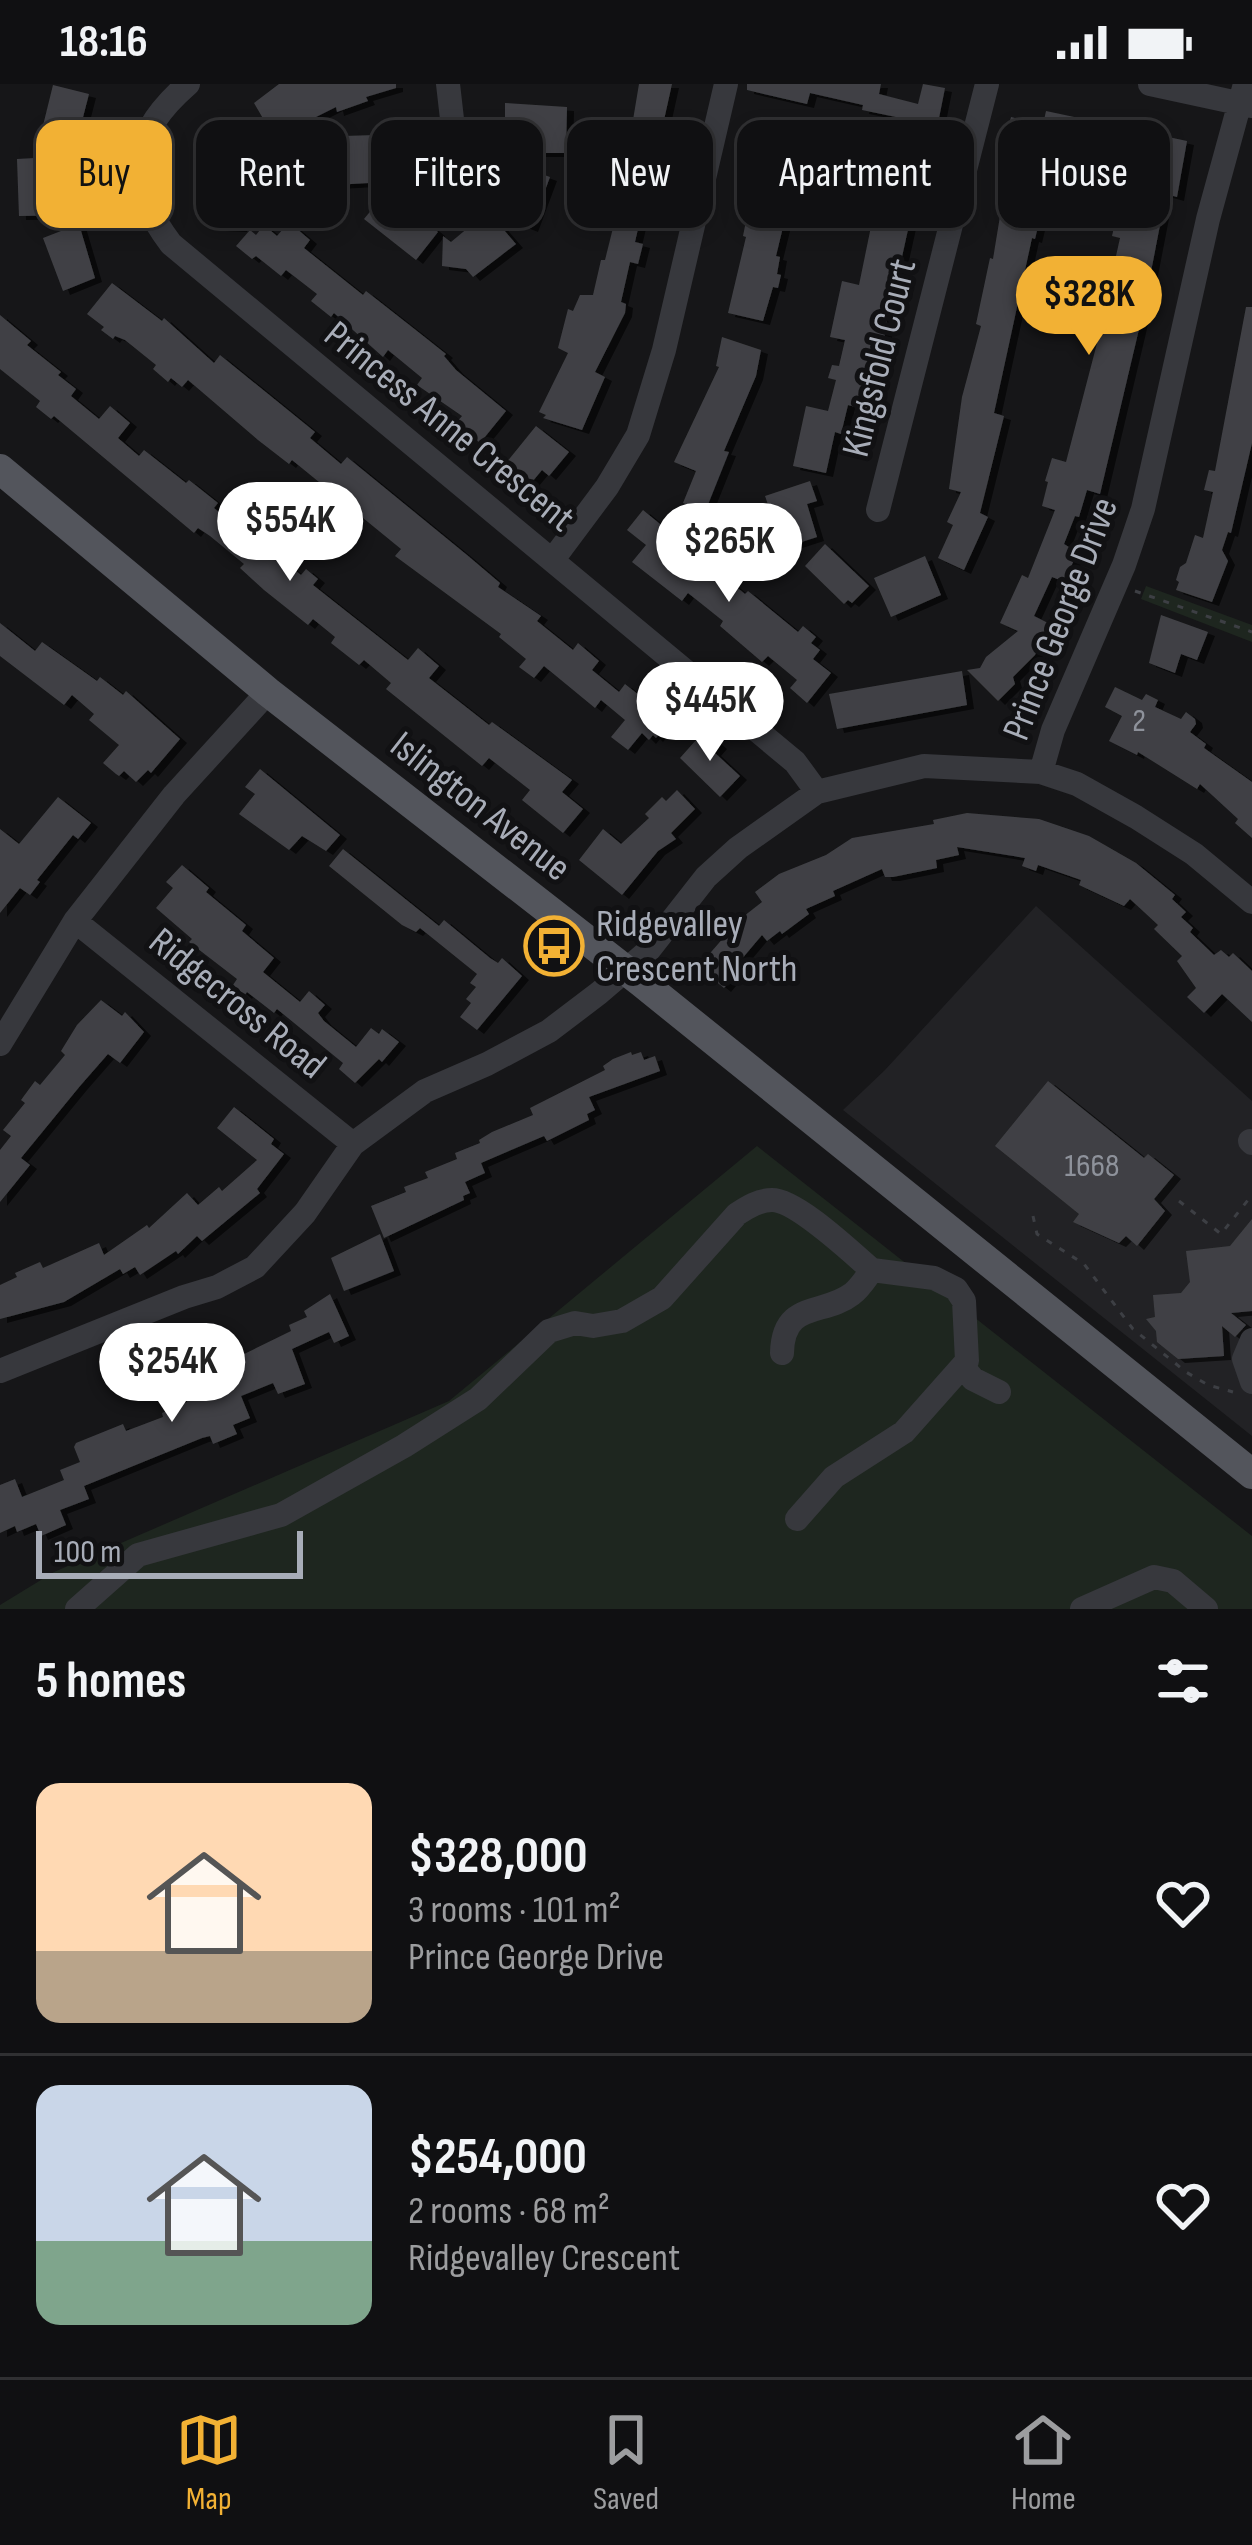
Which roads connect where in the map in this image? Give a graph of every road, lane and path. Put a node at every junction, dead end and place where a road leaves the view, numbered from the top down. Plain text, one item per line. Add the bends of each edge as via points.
1 (188, 84) edge
2 (448, 84) edge
3 (726, 84) edge
4 (987, 84) edge
5 (1150, 84) edge
6 (1246, 98) edge
7 (452, 120) edge
8 (0, 469) edge
9 (878, 510) dead end
10 (554, 558) junction
11 (1116, 586) junction
12 (1252, 632) edge
13 (268, 692) junction
14 (1042, 772) junction
15 (817, 792) junction
16 (1252, 902) edge
17 (75, 920) junction
18 (626, 970) junction
19 (0, 1044) edge
20 (353, 1144) junction
21 (1252, 1195) edge
22 (1179, 1201) dead end
23 (1033, 1216) dead end
24 (872, 1270) junction
25 (1252, 1340) edge
26 (782, 1353) dead end
27 (962, 1367) junction
28 (0, 1372) edge
29 (1244, 1387) edge
30 (999, 1393) dead end
31 (1252, 1474) edge
32 (797, 1519) dead end
33 (77, 1609) edge
34 (1082, 1609) edge
35 (1206, 1609) edge

1 - 10 street, Princess Anne Crescent via 157,120 136,173 171,244
2 - 7 street
3 - 10 street via 638,436
4 - 9 street, Kingsfold Court
5 - 6 street
6 - 11 street, Prince George Drive via 1208,219 1159,449
8 - 13 main road, Islington Avenue
10 - 15 street, Princess Anne Crescent via 795,762
11 - 12 path
11 - 14 street, Prince George Drive
13 - 17 street
13 - 18 main road, Islington Avenue
14 - 15 street, Prince George Drive via 924,766
14 - 16 street via 1136,817
15 - 18 street, Prince George Drive via 722,862
17 - 19 street
17 - 20 street, Ridgecross Road
18 - 20 street, Prince George Drive via 549,1031 424,1091
18 - 31 main road, Islington Avenue
20 - 28 street, Prince George Drive via 255,1267
21 - 22 path via 1221,1234
23 - 29 path via 1037,1234 1084,1264 1132,1328 1186,1372 1208,1385
24 - 26 street via 848,1298 794,1319
24 - 27 street via 956,1289 968,1335
24 - 33 street via 794,1207 752,1204 647,1309 622,1321 549,1331 478,1399 404,1446 281,1515 138,1556
25 - 29 street
27 - 30 street
27 - 32 street via 904,1432 834,1478
34 - 35 street via 1154,1577 1173,1581

